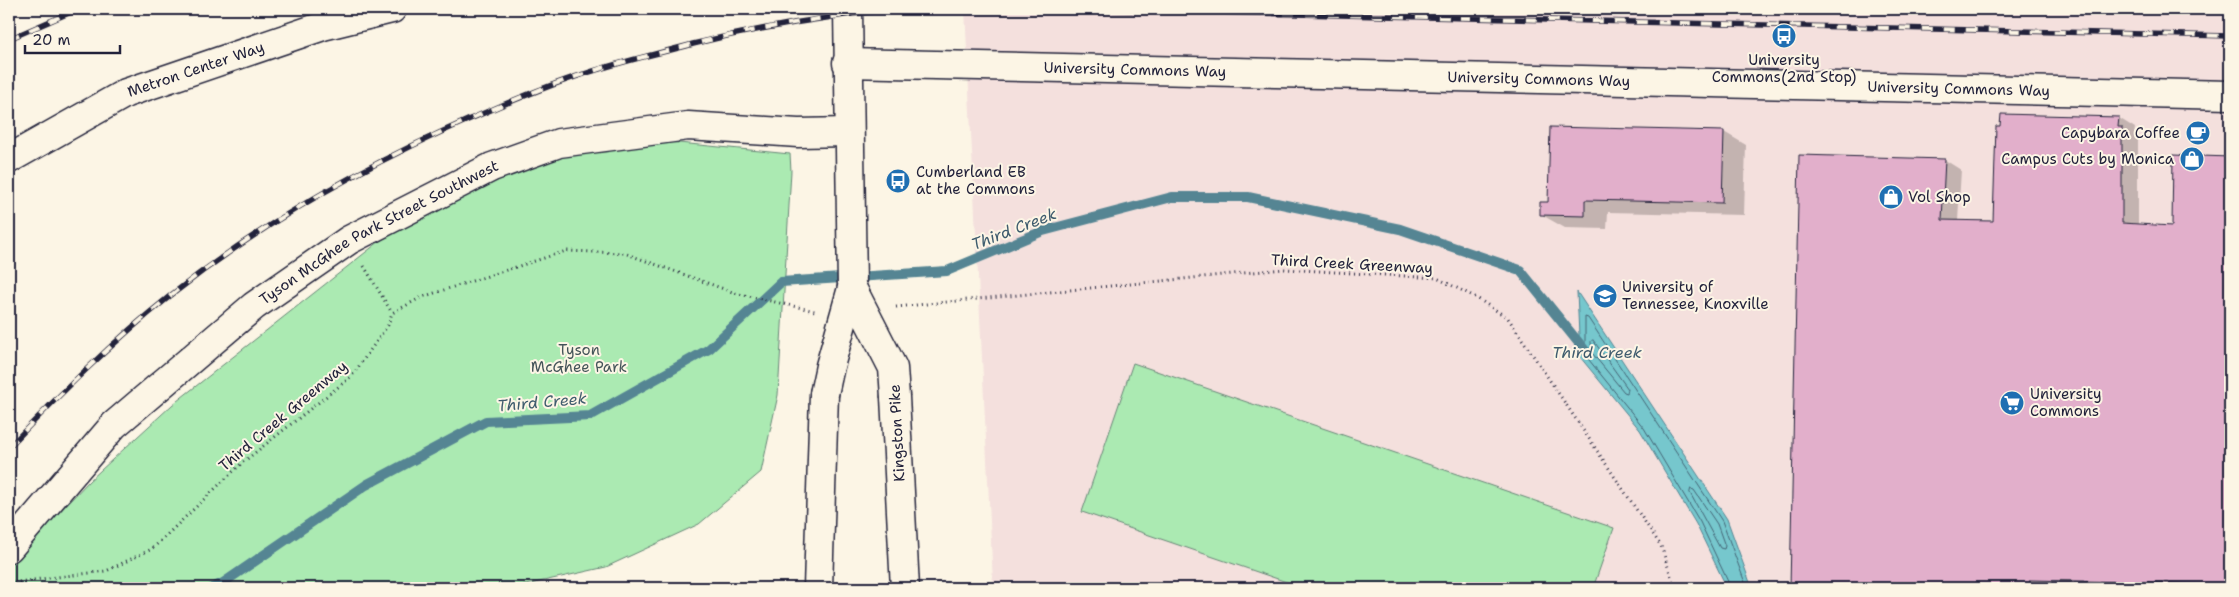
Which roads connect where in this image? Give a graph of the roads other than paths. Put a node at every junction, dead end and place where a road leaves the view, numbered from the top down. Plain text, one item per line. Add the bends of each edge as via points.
1 (392, 9) edge
2 (848, 9) edge
3 (847, 63) junction
4 (2230, 95) edge
5 (849, 132) junction
6 (9, 159) edge
7 (852, 288) junction
8 (9, 548) edge
9 (818, 588) edge
10 (905, 588) edge

1 - 6 street, Metron Center Way via 323,26 126,93
2 - 3 street, Kingston Pike
3 - 4 street, University Commons Way
3 - 5 street, Kingston Pike
5 - 7 street, Kingston Pike
5 - 8 street, Tyson McGhee Park Street Southwest via 798,133 688,126 559,143 492,167 349,240 254,306 114,426
7 - 9 street, Kingston Pike, bridge via 824,394
7 - 10 street, Kingston Pike, bridge via 893,368

